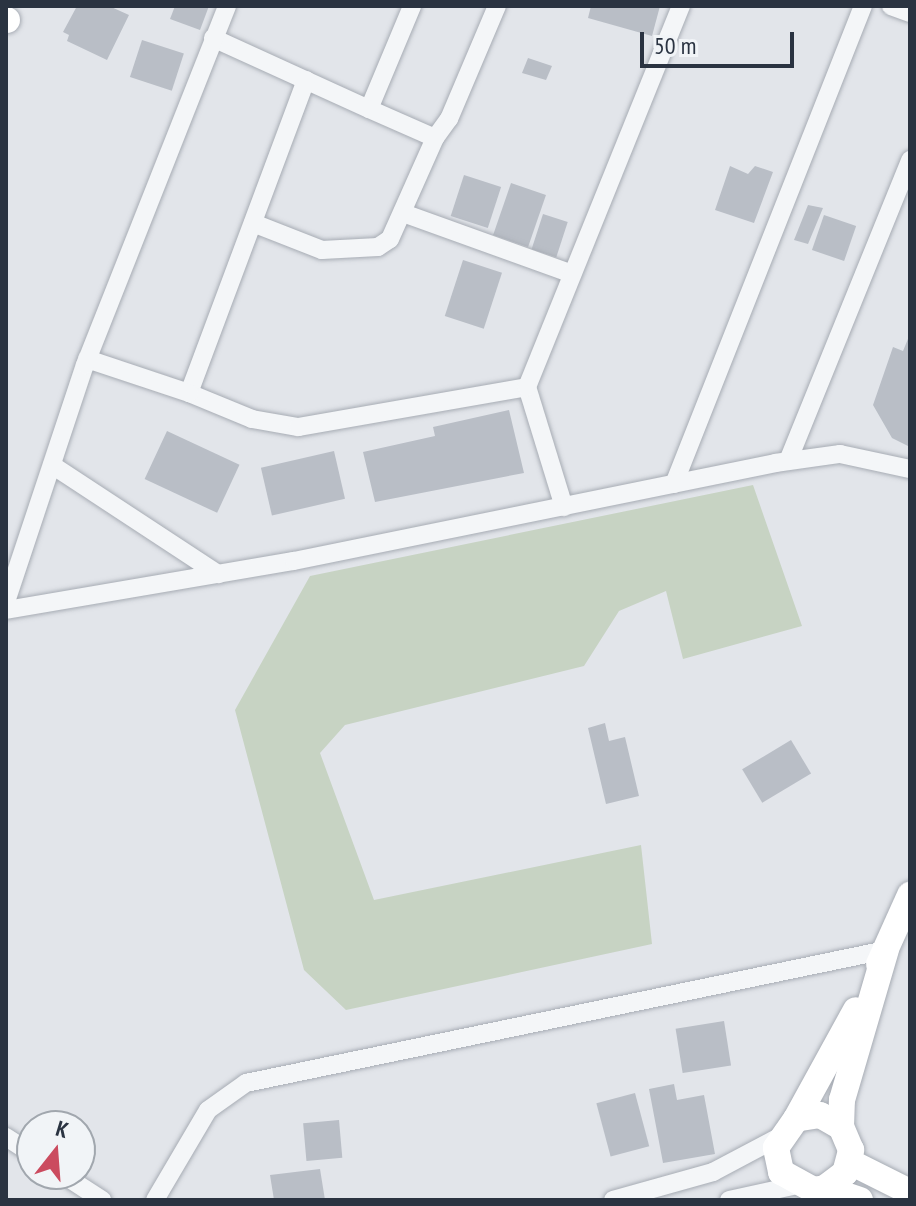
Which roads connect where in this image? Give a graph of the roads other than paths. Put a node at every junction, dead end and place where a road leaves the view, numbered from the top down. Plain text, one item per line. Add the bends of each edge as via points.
1 (14, 6) edge
2 (227, 6) edge
3 (412, 6) edge
4 (497, 6) edge
5 (681, 6) edge
6 (863, 6) edge
7 (891, 6) edge
8 (910, 13) edge
9 (6, 20) edge
10 (213, 38) junction
11 (306, 80) junction
12 (369, 109) junction
13 (435, 138) junction
14 (910, 160) edge
15 (403, 213) junction
16 (253, 223) junction
17 (572, 274) junction
18 (87, 359) junction
19 (527, 387) junction
20 (189, 393) junction
21 (788, 461) junction
22 (52, 465) junction
23 (910, 469) edge
24 (674, 484) junction
25 (564, 507) junction
26 (218, 574) junction
27 (6, 602) edge
28 (6, 610) edge
29 (910, 895) edge
30 (886, 950) junction
31 (841, 1127) junction
32 (787, 1128) junction
33 (850, 1162) junction
34 (797, 1185) junction
35 (825, 1188) junction
36 (910, 1192) edge
37 (155, 1200) edge
38 (613, 1200) edge
39 (729, 1200) edge
40 (860, 1200) edge

1 - 9 street
2 - 10 street
3 - 12 street
4 - 13 street via 449,119
5 - 17 street
6 - 24 street
7 - 8 street
10 - 11 street
10 - 18 street
11 - 12 street
11 - 16 street
12 - 13 street
13 - 15 street
14 - 21 street
15 - 16 street via 390,239 378,247 345,251 322,250
15 - 17 street
16 - 20 street
17 - 19 street
18 - 20 street
18 - 22 street
19 - 20 street via 298,427 252,419
19 - 25 street
21 - 23 street via 840,454
21 - 24 street
22 - 26 street
22 - 27 street
24 - 25 street
25 - 26 street
26 - 28 street
29 - 30 street
30 - 31 street via 842,1100
30 - 32 street
30 - 37 street via 246,1083 208,1110
31 - 32 street via 820,1115
31 - 33 street
32 - 34 street via 777,1161
32 - 38 street via 713,1172
33 - 35 street via 845,1173
33 - 36 street
34 - 35 street
34 - 39 street
35 - 40 street

